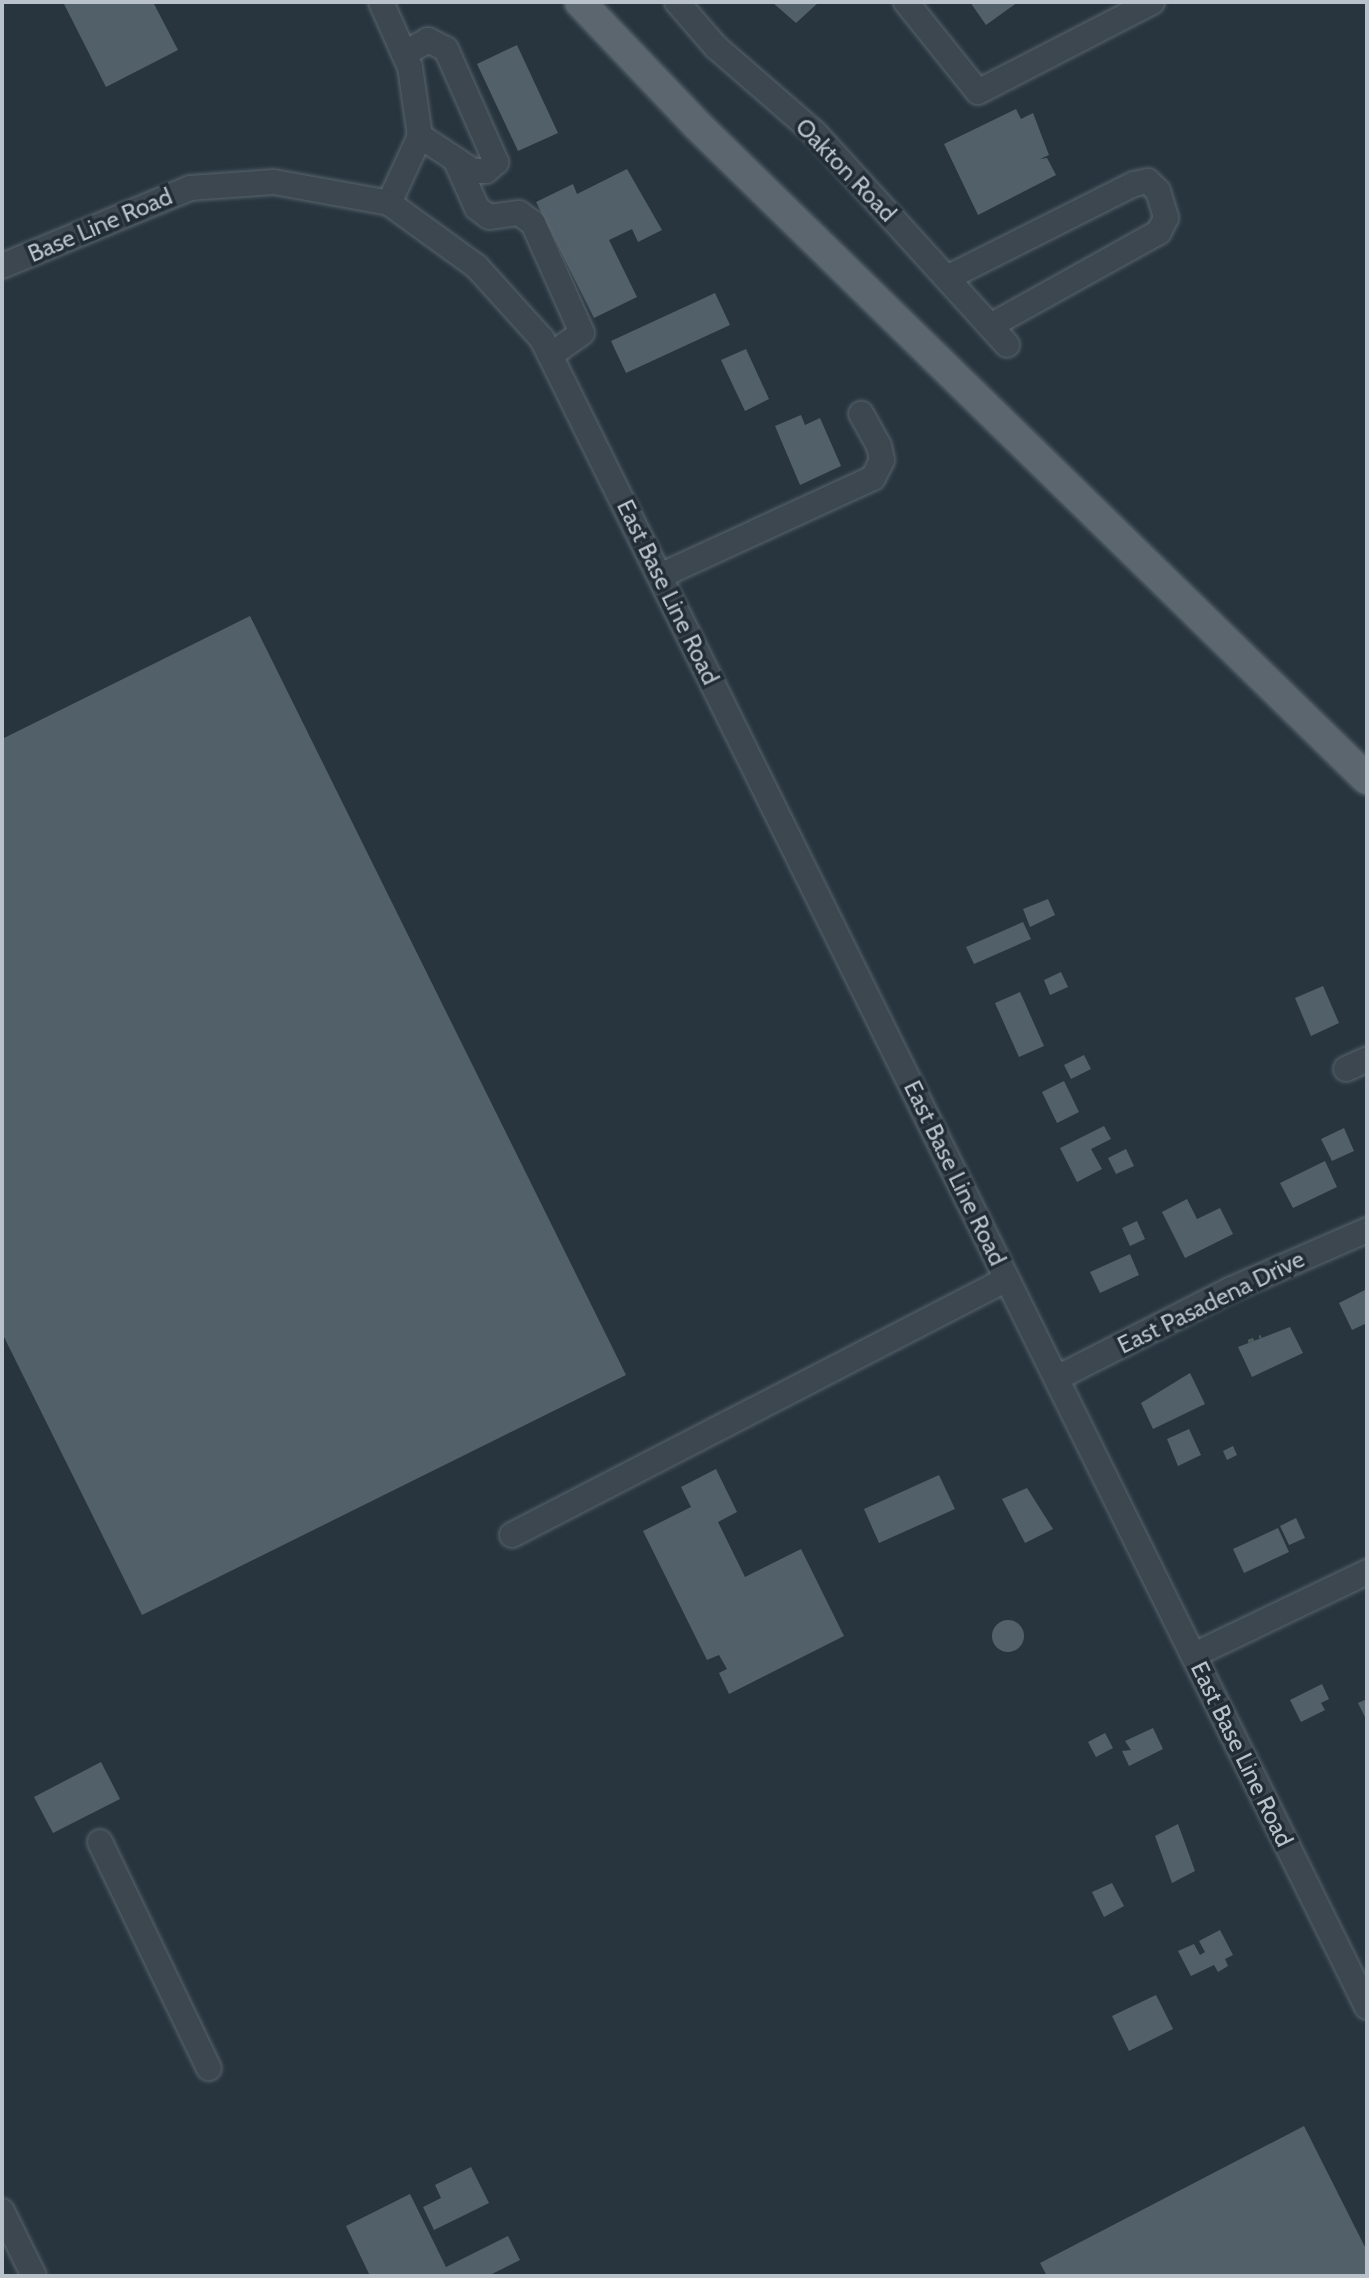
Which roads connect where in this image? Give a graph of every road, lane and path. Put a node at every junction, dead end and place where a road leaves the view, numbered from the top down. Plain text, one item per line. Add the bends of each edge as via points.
1 (381, 2) edge
2 (580, 2) edge
3 (677, 2) edge
4 (906, 2) edge
5 (1152, 2) edge
6 (404, 54) junction
7 (420, 136) junction
8 (456, 161) junction
9 (389, 203) junction
10 (2, 266) edge
11 (947, 278) junction
12 (990, 326) junction
13 (1007, 345) dead end
14 (546, 347) junction
15 (861, 414) dead end
16 (660, 576) junction
17 (1367, 779) edge
18 (1367, 1230) edge
19 (1007, 1279) junction
20 (1261, 1336) dead end
21 (1248, 1341) dead end
22 (1057, 1378) junction
23 (512, 1535) dead end
24 (1367, 1572) edge
25 (1194, 1655) junction
26 (100, 1842) dead end
27 (1367, 2007) edge
28 (209, 2068) dead end
29 (2, 2211) edge
30 (34, 2276) edge

1 - 6 street
2 - 17 main road via 718,146
3 - 11 street, Oakton Road via 716,47 815,133
4 - 5 street via 952,66 978,92
6 - 7 street via 418,103
6 - 8 street via 428,40 446,49 497,158 482,172
7 - 8 street
7 - 9 street
8 - 14 street via 477,208 489,217 519,213 533,223 581,326 579,339
9 - 10 street, Base Line Road via 274,182 190,188
9 - 14 street, Base Line Road via 477,267
11 - 12 street, Oakton Road
11 - 12 street via 1134,184 1148,181 1158,191 1166,218 1159,232
12 - 13 street, Oakton Road
14 - 16 street, East Base Line Road
15 - 16 street via 882,460 873,478
16 - 19 street, East Base Line Road
18 - 22 street, East Pasadena Drive via 1232,1289
19 - 22 street, East Base Line Road
19 - 23 street
20 - 21 path
22 - 25 street, East Base Line Road
24 - 25 street
25 - 27 street, East Base Line Road
26 - 28 street
29 - 30 street

